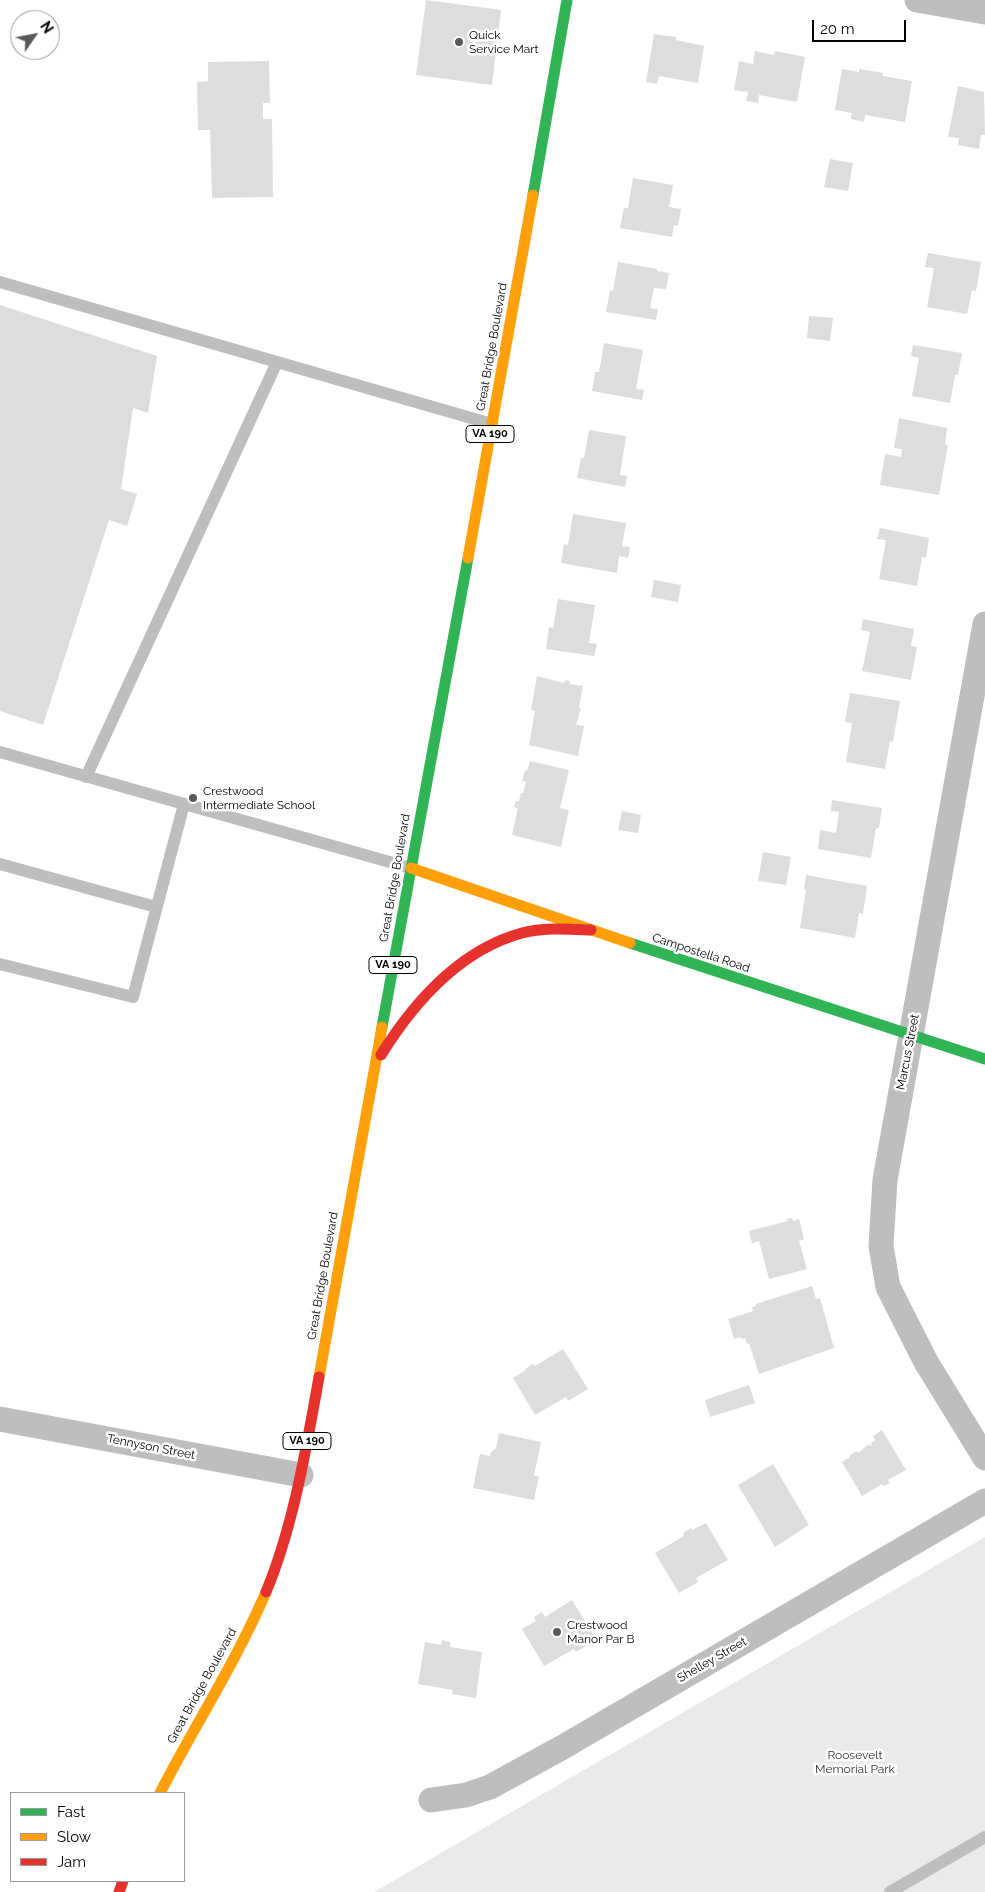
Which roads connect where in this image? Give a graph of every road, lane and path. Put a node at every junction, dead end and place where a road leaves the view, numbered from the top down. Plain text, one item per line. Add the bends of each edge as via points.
1 (566, 0) edge
2 (917, 0) edge
3 (985, 12) edge
4 (0, 282) edge
5 (276, 362) junction
6 (492, 424) junction
7 (985, 624) edge
8 (0, 752) edge
9 (86, 777) junction
10 (184, 804) junction
11 (0, 864) edge
12 (410, 868) junction
13 (156, 907) junction
14 (591, 930) junction
15 (0, 964) edge
16 (911, 1036) junction
17 (985, 1059) edge
18 (376, 1062) junction
19 (0, 1419) edge
20 (985, 1458) edge
21 (301, 1475) junction
22 (985, 1501) edge
23 (161, 1792) edge
24 (431, 1800) dead end
25 (985, 1837) edge
26 (890, 1892) edge

1 - 6 main road, Great Bridge Boulevard / VA 190
2 - 3 street
4 - 5 lane
5 - 6 lane
5 - 9 lane
6 - 12 main road, Great Bridge Boulevard / VA 190
7 - 16 street, Marcus Street
8 - 9 lane
9 - 10 lane
10 - 12 lane
10 - 13 lane
11 - 13 lane
12 - 14 main road, Campostella Road
12 - 18 main road, Great Bridge Boulevard / VA 190
13 - 15 lane via 133,997
14 - 16 main road, Campostella Road
14 - 18 main road via 555,929 522,934 488,948 449,973 413,1008
16 - 17 main road, Campostella Road
16 - 20 street, Marcus Street via 885,1180 881,1246 888,1287 926,1362
18 - 21 main road, Great Bridge Boulevard / VA 190
19 - 21 street, Tennyson Street
21 - 23 main road, Great Bridge Boulevard / VA 190 via 274,1572 257,1612
22 - 24 street, Shelley Street via 498,1783 466,1795
25 - 26 lane

